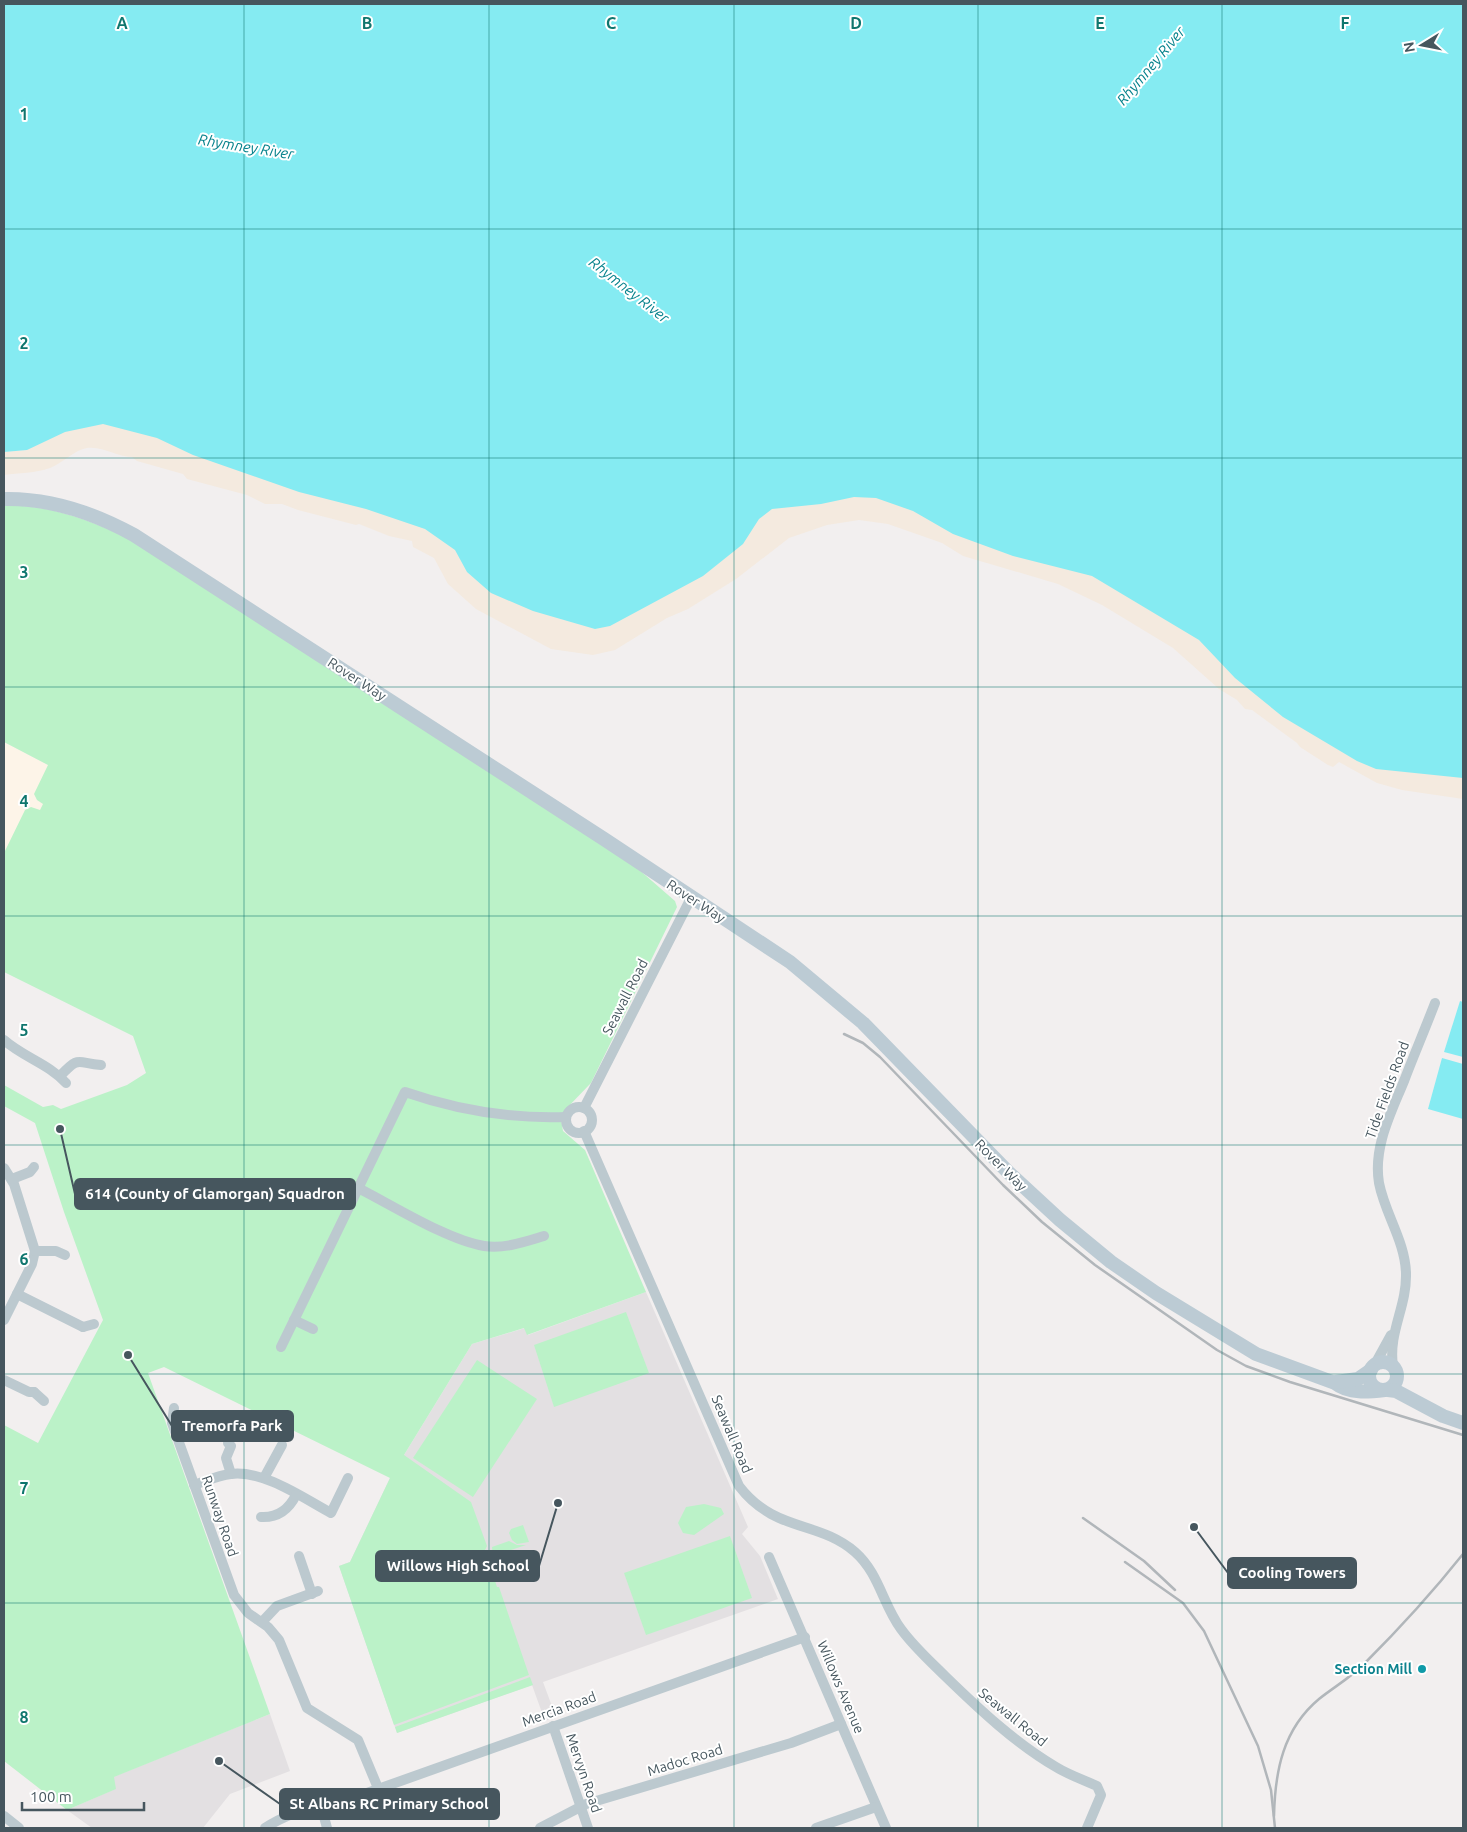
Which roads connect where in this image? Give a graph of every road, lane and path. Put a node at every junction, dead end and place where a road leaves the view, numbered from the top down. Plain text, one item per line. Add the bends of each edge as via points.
1 (4, 500) edge
2 (691, 898) junction
3 (1435, 1003) dead end
4 (4, 1040) edge
5 (101, 1065) dead end
6 (584, 1108) junction
7 (566, 1117) junction
8 (584, 1131) junction
9 (34, 1167) dead end
10 (4, 1168) edge
11 (12, 1179) junction
12 (358, 1188) junction
13 (544, 1236) dead end
14 (35, 1251) junction
15 (65, 1255) dead end
16 (17, 1294) junction
17 (4, 1320) edge
18 (294, 1320) junction
19 (87, 1329) dead end
20 (313, 1329) dead end
21 (1393, 1332) junction
22 (281, 1347) dead end
23 (1372, 1368) junction
24 (1395, 1369) junction
25 (4, 1380) edge
26 (1335, 1383) junction
27 (1386, 1390) junction
28 (1418, 1401) junction
29 (44, 1402) dead end
30 (174, 1408) dead end
31 (1463, 1423) edge
32 (228, 1443) dead end
33 (282, 1445) dead end
34 (231, 1474) junction
35 (264, 1478) junction
36 (348, 1478) dead end
37 (194, 1485) junction
38 (296, 1494) junction
39 (261, 1517) dead end
40 (299, 1556) dead end
41 (769, 1557) dead end
42 (262, 1622) junction
43 (805, 1637) junction
44 (842, 1724) junction
45 (553, 1726) junction
46 (378, 1788) junction
47 (876, 1806) junction
48 (581, 1807) junction
49 (322, 1809) junction
50 (4, 1816) edge
51 (20, 1828) edge
52 (265, 1828) edge
53 (327, 1828) edge
54 (540, 1828) edge
55 (588, 1828) edge
56 (816, 1828) edge
57 (886, 1828) edge
58 (1087, 1828) edge

1 - 2 street, Rover Way via 29,499 58,505 96,517 134,535
2 - 6 street, Seawall Road
2 - 26 street, Rover Way via 790,962 848,1010 1008,1172 1111,1262 1256,1354
3 - 21 street, Tide Fields Road via 1385,1128 1379,1156 1381,1191 1406,1264 1406,1284
4 - 5 street via 63,1080 72,1064 79,1061
6 - 7 street via 574,1108
6 - 8 street via 591,1119
7 - 8 street via 570,1129
7 - 12 street via 477,1112 405,1092
8 - 58 street, Seawall Road via 739,1486 774,1517 832,1538 852,1549 869,1567 901,1629 952,1683 1040,1757 1097,1786 1101,1794
9 - 11 street
10 - 11 street
11 - 14 street
12 - 13 street via 453,1237 484,1246 513,1246
12 - 18 street
14 - 15 street via 56,1251
14 - 16 street
16 - 17 street
16 - 19 street
18 - 20 street
18 - 22 street
21 - 23 street, Tide Fields Road
21 - 24 street, Tide Fields Road via 1391,1343
23 - 24 street via 1386,1362
23 - 26 street via 1358,1379
23 - 27 street via 1369,1378 1373,1386
24 - 27 street via 1396,1382
24 - 28 street, Rover Way
25 - 29 street via 29,1392 36,1389
26 - 27 street, Rover Way via 1354,1391
27 - 28 street, Rover Way
28 - 31 street, Rover Way via 1434,1412
30 - 37 street, Runway Road via 172,1423
32 - 34 street via 231,1446 226,1458
33 - 35 street
34 - 35 street
34 - 37 street
35 - 38 street
36 - 38 street via 331,1513
37 - 42 street, Runway Road via 234,1595 248,1613
38 - 39 street via 284,1511
40 - 42 street via 315,1592 277,1606
41 - 43 street, Willows Avenue
42 - 46 street, Runway Road via 284,1648 307,1708 358,1740
43 - 44 street, Willows Avenue
43 - 45 street, Mercia Road
44 - 47 street, Willows Avenue
44 - 48 street, Madoc Road
45 - 46 street, Mercia Road
45 - 48 street, Mervyn Road
46 - 49 street, Mercia Road
47 - 56 street
47 - 57 street, Willows Avenue
48 - 54 street, Madoc Road
48 - 55 street, Mervyn Road
49 - 52 street, Mercia Road via 313,1808
49 - 53 street
50 - 51 street

